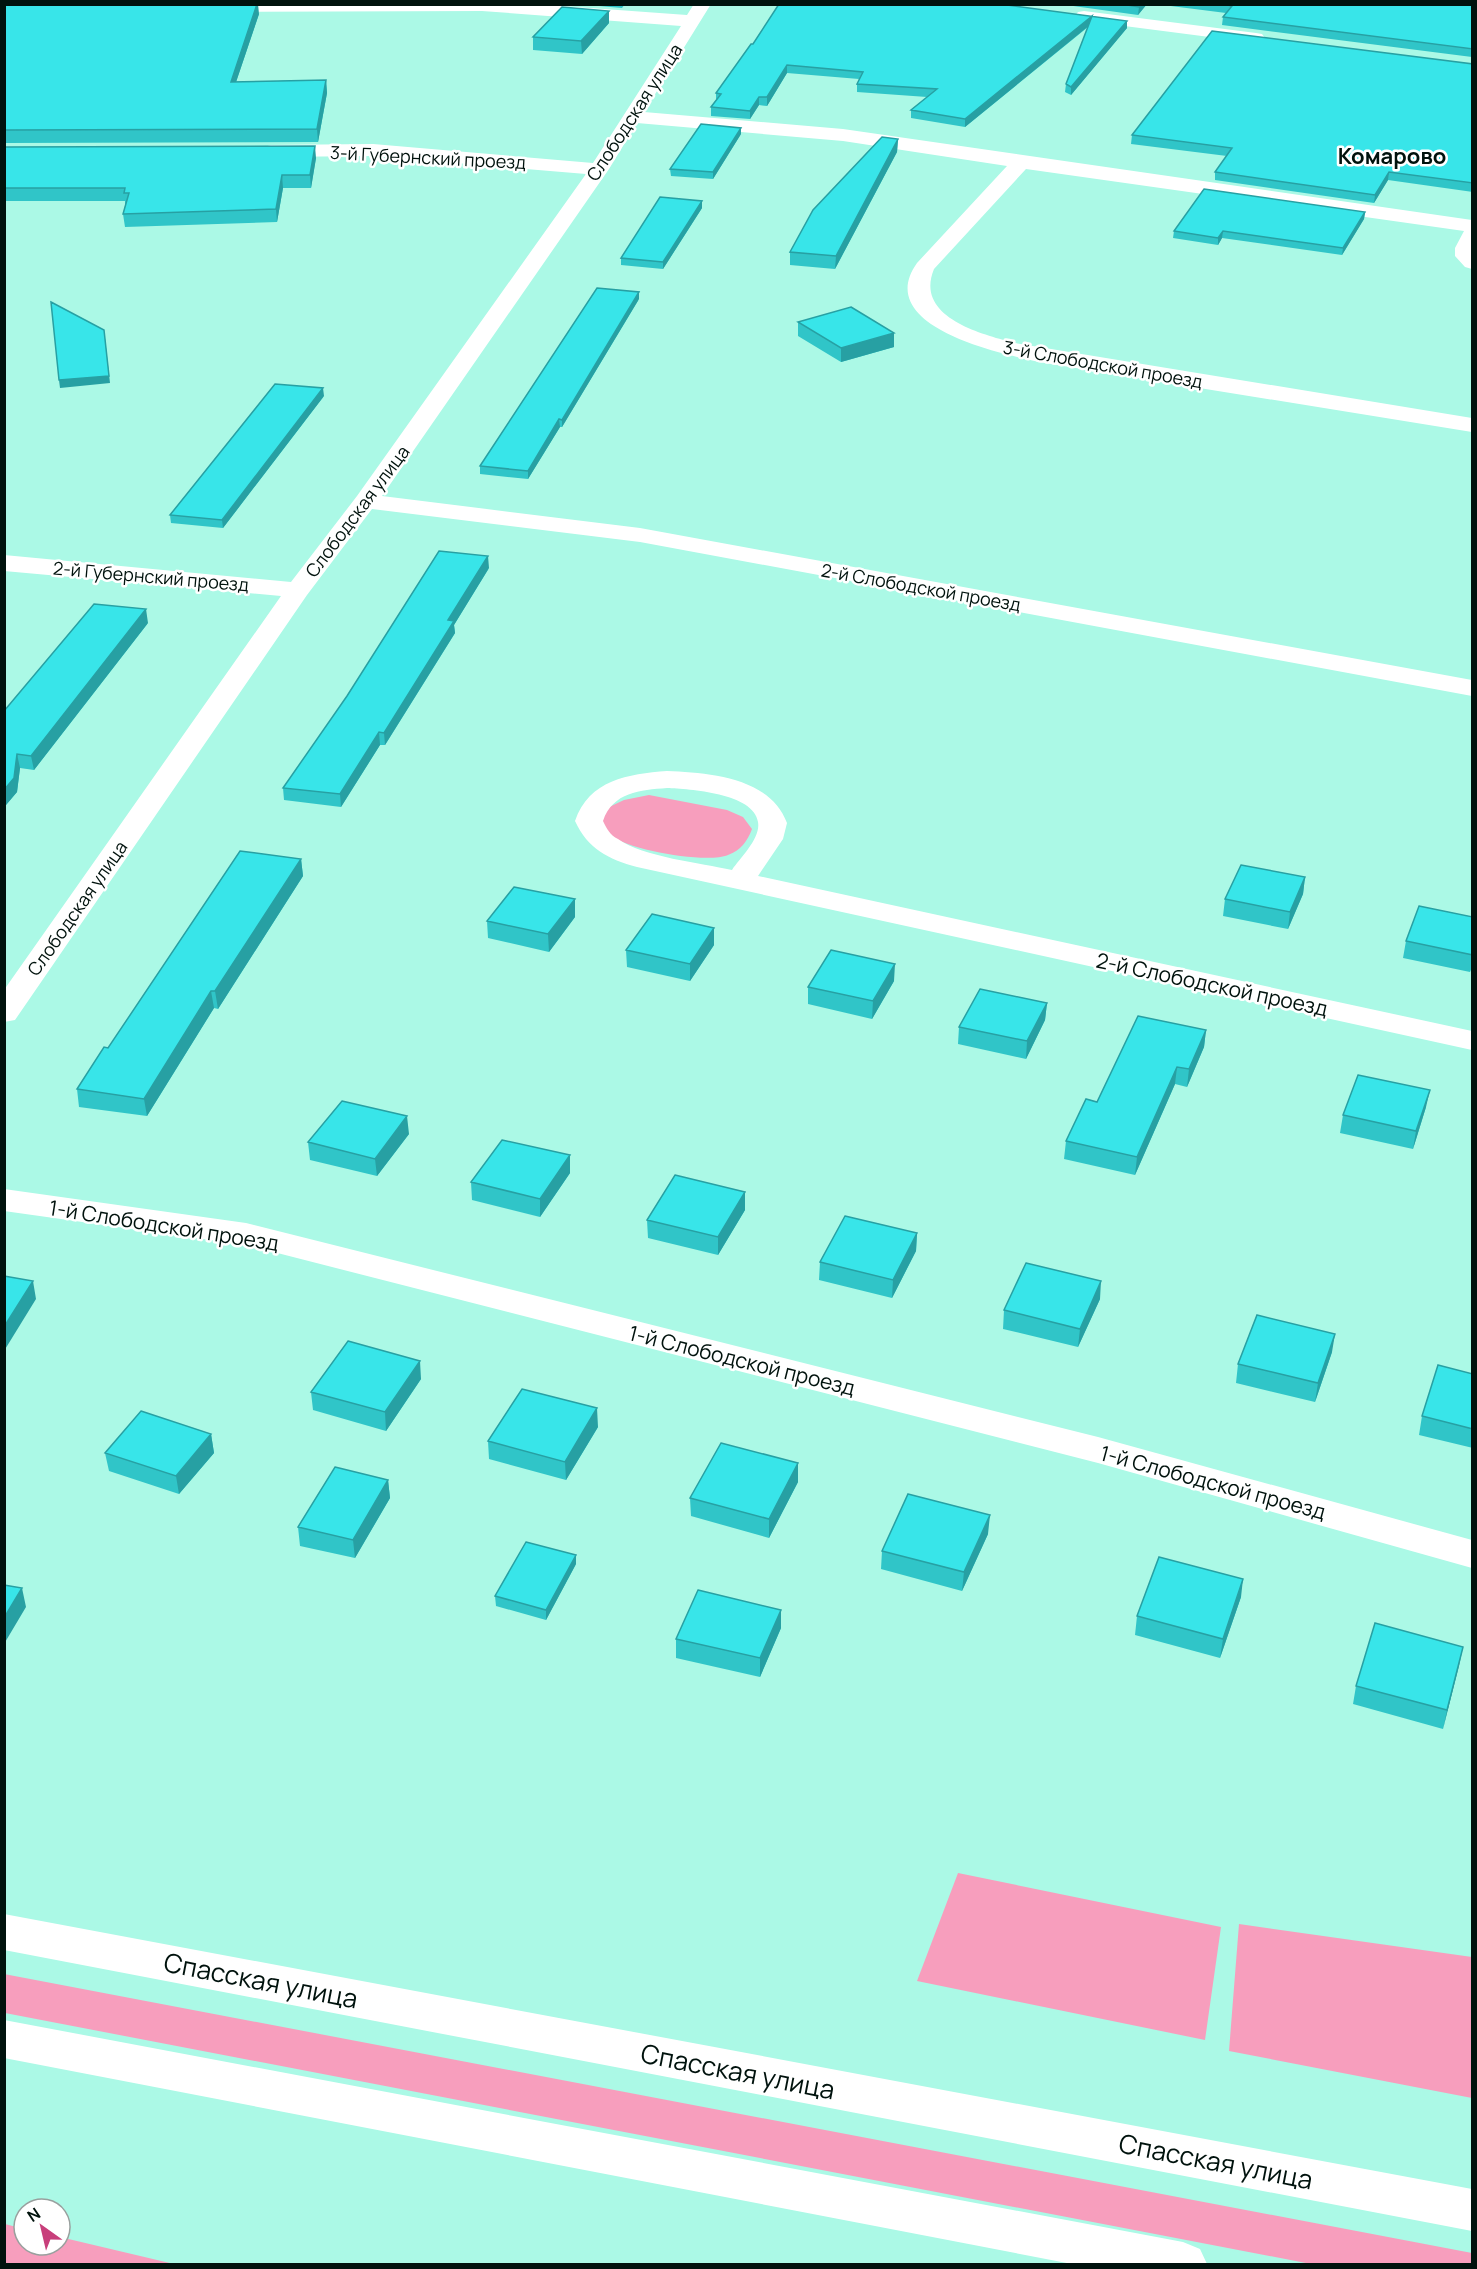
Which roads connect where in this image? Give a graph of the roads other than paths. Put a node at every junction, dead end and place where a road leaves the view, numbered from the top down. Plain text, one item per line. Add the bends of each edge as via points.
1 (427, 5) edge
2 (192, 7) edge
3 (697, 13) edge
4 (1061, 13) edge
5 (1272, 39) edge
6 (631, 117) junction
7 (254, 151) edge
8 (1021, 162) junction
9 (599, 169) junction
10 (1473, 226) edge
11 (1473, 235) edge
12 (1473, 263) edge
13 (1473, 424) edge
14 (366, 501) junction
15 (4, 563) edge
16 (298, 590) junction
17 (1473, 688) edge
18 (740, 880) junction
19 (4, 1013) edge
20 (1473, 1041) edge
21 (4, 1200) edge
22 (1473, 1554) edge
23 (4, 1932) edge
24 (4, 2039) edge
25 (1473, 2210) edge
26 (1183, 2265) edge

1 - 2 street
1 - 3 street
3 - 6 street, Слободская улица
4 - 5 street
6 - 8 street via 843,135
6 - 9 street, Слободская улица
7 - 9 street, 3-й Губернский проезд via 373,150
8 - 10 street
8 - 13 street, 3-й Слободской проезд via 924,267 918,285 922,302 938,320 984,342 1045,356
9 - 14 street, Слободская улица
11 - 12 street via 1465,248 1465,256
14 - 16 street, Слободская улица
14 - 17 street, 2-й Слободской проезд via 640,535
15 - 16 street, 2-й Губернский проезд
16 - 19 street, Слободская улица
18 - 18 street, 2-й Слободской проезд via 769,839 773,823 766,808 748,795 723,787 662,779 633,783 610,792 594,805 589,821 595,836 611,849
18 - 20 street, 2-й Слободской проезд
21 - 22 street, 1-й Слободской проезд via 246,1234 1087,1447
23 - 25 street, Спасская улица
24 - 26 street

